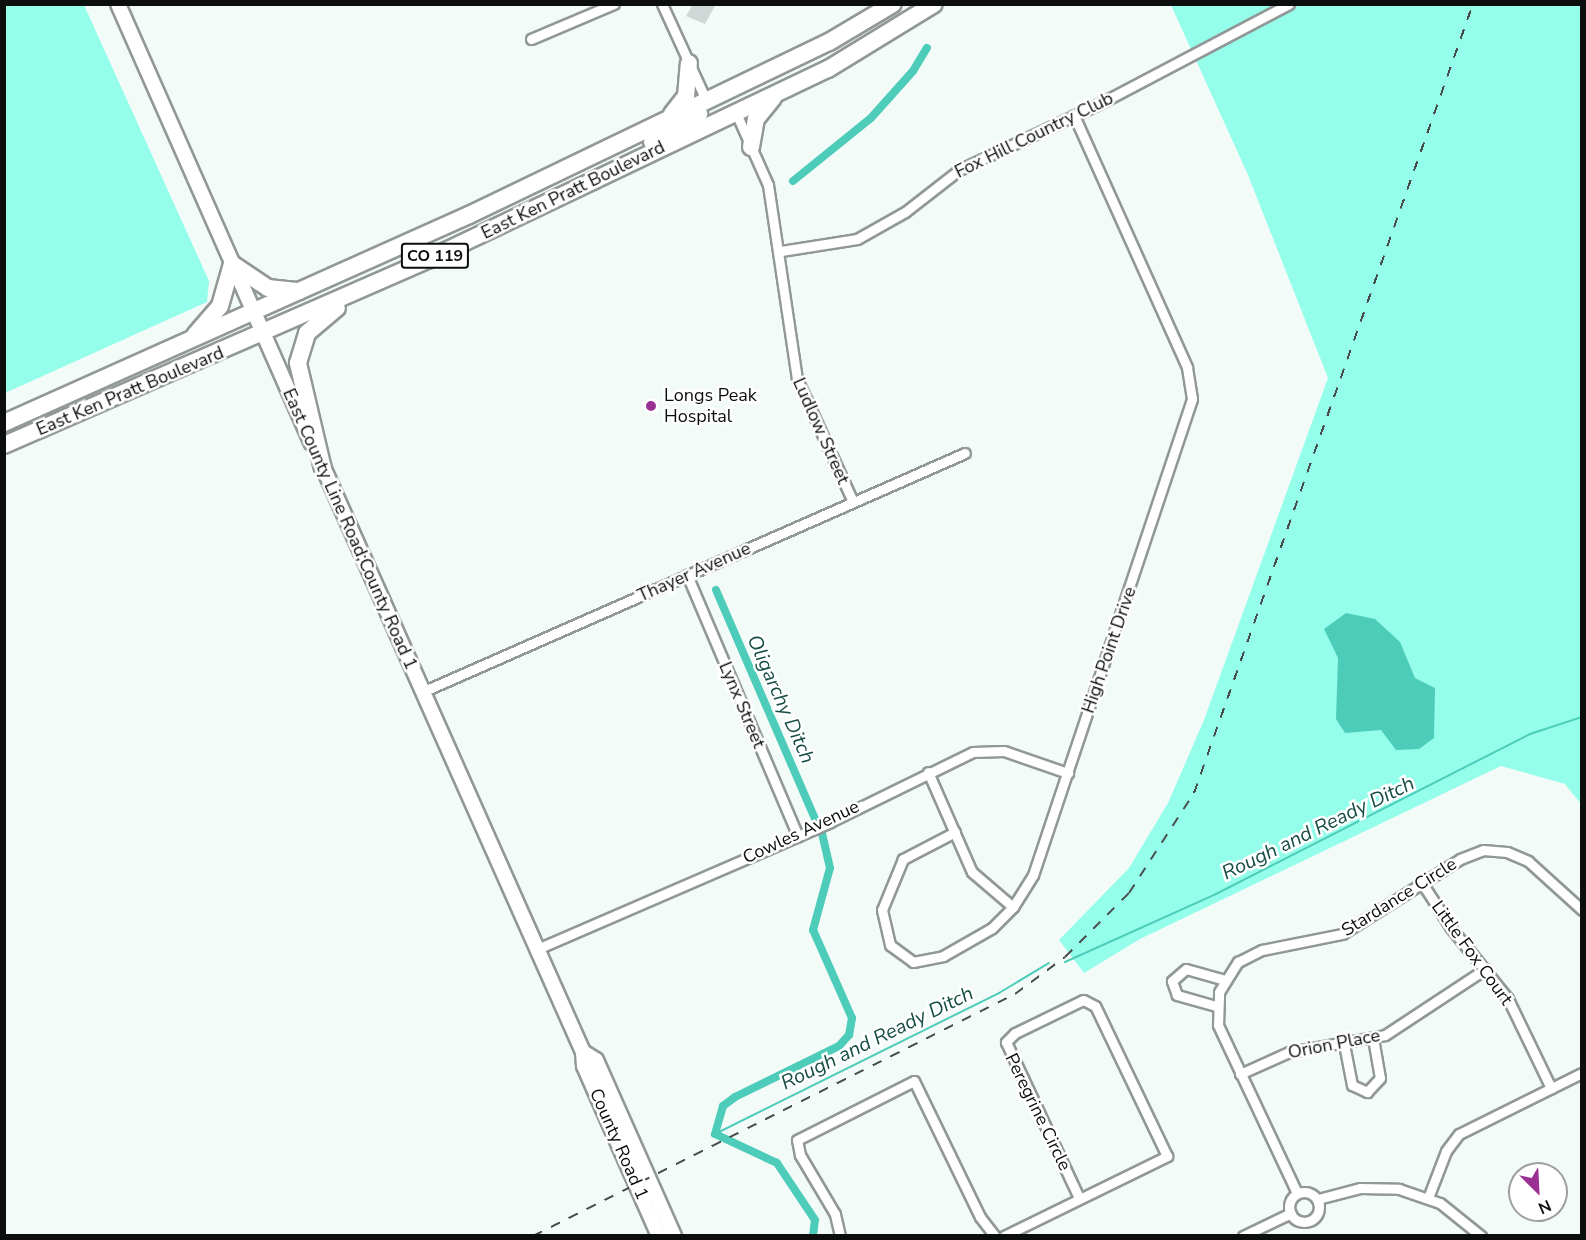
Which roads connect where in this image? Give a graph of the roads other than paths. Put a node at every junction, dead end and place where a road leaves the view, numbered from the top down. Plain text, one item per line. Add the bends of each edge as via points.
1 (118, 4) edge
2 (614, 4) edge
3 (662, 4) edge
4 (892, 4) edge
5 (934, 4) edge
6 (1289, 4) edge
7 (531, 39) dead end
8 (817, 47) junction
9 (689, 63) junction
10 (777, 93) junction
11 (706, 100) junction
12 (736, 112) junction
13 (1074, 115) junction
14 (667, 119) junction
15 (751, 147) junction
16 (634, 160) junction
17 (781, 251) junction
18 (232, 264) junction
19 (370, 285) junction
20 (305, 291) junction
21 (254, 314) junction
22 (263, 334) junction
23 (180, 346) junction
24 (4, 423) edge
25 (4, 445) edge
26 (965, 453) dead end
27 (323, 469) junction
28 (853, 502) junction
29 (687, 575) junction
30 (422, 692) junction
31 (928, 772) junction
32 (1068, 773) junction
33 (955, 832) junction
34 (798, 836) junction
35 (1422, 883) junction
36 (1013, 908) junction
37 (1581, 910) edge
38 (537, 950) junction
39 (1485, 969) junction
40 (1225, 980) junction
41 (1216, 1006) junction
42 (1373, 1040) junction
43 (1344, 1044) junction
44 (583, 1052) junction
45 (1240, 1074) junction
46 (1581, 1074) edge
47 (1551, 1088) junction
48 (1298, 1193) junction
49 (1079, 1198) junction
50 (1428, 1198) junction
51 (1318, 1200) junction
52 (1290, 1213) junction
53 (659, 1236) edge
54 (674, 1236) edge
55 (840, 1236) edge
56 (995, 1236) edge
57 (1004, 1236) edge
58 (1243, 1236) edge
59 (1481, 1236) edge

1 - 18 main road, East County Line Road;County Road 1
2 - 7 street
3 - 9 street
4 - 8 highway, East Ken Pratt Boulevard / CO 119
5 - 10 highway, East Ken Pratt Boulevard / CO 119 via 866,50
6 - 13 street, Fox Hill Country Club
8 - 11 highway, East Ken Pratt Boulevard / CO 119
8 - 12 highway via 794,68 746,94 738,102
9 - 11 street
9 - 14 highway via 686,96
10 - 12 highway, East Ken Pratt Boulevard / CO 119
10 - 15 highway via 756,119
11 - 14 highway, East Ken Pratt Boulevard / CO 119
11 - 16 highway via 699,115 635,152
12 - 15 street
12 - 16 highway, East Ken Pratt Boulevard / CO 119
13 - 17 street, Fox Hill Country Club via 959,170 904,212 857,239
13 - 32 street, High Point Drive via 1187,367 1192,399
14 - 20 highway, East Ken Pratt Boulevard / CO 119
15 - 17 street via 768,185
16 - 19 highway, East Ken Pratt Boulevard / CO 119
17 - 28 street, Ludlow Street via 797,378
18 - 20 highway via 268,288
18 - 21 main road, East County Line Road;County Road 1
18 - 23 highway via 220,306
19 - 22 highway, East Ken Pratt Boulevard / CO 119
19 - 27 highway via 321,319 301,346 298,363
20 - 21 highway, East Ken Pratt Boulevard / CO 119
21 - 22 main road, East County Line Road;County Road 1
21 - 23 highway, East Ken Pratt Boulevard / CO 119
22 - 25 highway, East Ken Pratt Boulevard / CO 119
22 - 27 main road, East County Line Road;County Road 1
23 - 24 highway, East Ken Pratt Boulevard / CO 119
26 - 28 street, Thayer Avenue
27 - 30 main road, East County Line Road;County Road 1
28 - 29 street, Thayer Avenue
29 - 30 street, Thayer Avenue
29 - 34 street, Lynx Street
30 - 38 main road, East County Line Road;County Road 1
31 - 32 street, Cowles Avenue via 988,751 1022,755
31 - 33 street
31 - 34 street, Cowles Avenue
32 - 36 street, High Point Drive via 1033,875
33 - 36 street via 972,872
33 - 36 street, High Point Drive via 903,859 882,910 890,945 913,962 929,962 992,928
34 - 38 street, Cowles Avenue
35 - 37 street, Stardance Circle via 1471,854 1501,850 1534,865
35 - 39 street, Little Fox Court
35 - 40 street, Stardance Circle via 1338,936 1249,955
38 - 44 main road, East County Line Road;County Road 1
39 - 42 street, Orion Place
39 - 47 street, Little Fox Court via 1508,999
40 - 41 street, Stardance Circle
40 - 41 street via 1186,969 1172,981 1177,995
41 - 45 street, Stardance Circle via 1221,1035
42 - 43 street, Orion Place
42 - 43 street via 1380,1080 1367,1092 1352,1085
43 - 45 street, Orion Place via 1282,1054
44 - 53 main road, County Road 1 via 584,1066
44 - 54 main road via 596,1060
45 - 48 street, Stardance Circle
46 - 47 street
47 - 50 street via 1459,1134 1446,1151
48 - 51 street via 1309,1192
48 - 52 street via 1291,1200
49 - 49 street, Peregrine Circle via 1006,1042 1015,1033 1080,1001 1094,1005 1167,1156
49 - 57 street
50 - 51 street via 1374,1187
50 - 59 street via 1452,1210
51 - 52 street via 1318,1212 1313,1219 1300,1221
52 - 58 street
55 - 56 street via 832,1206 800,1155 797,1140 914,1081 980,1217

